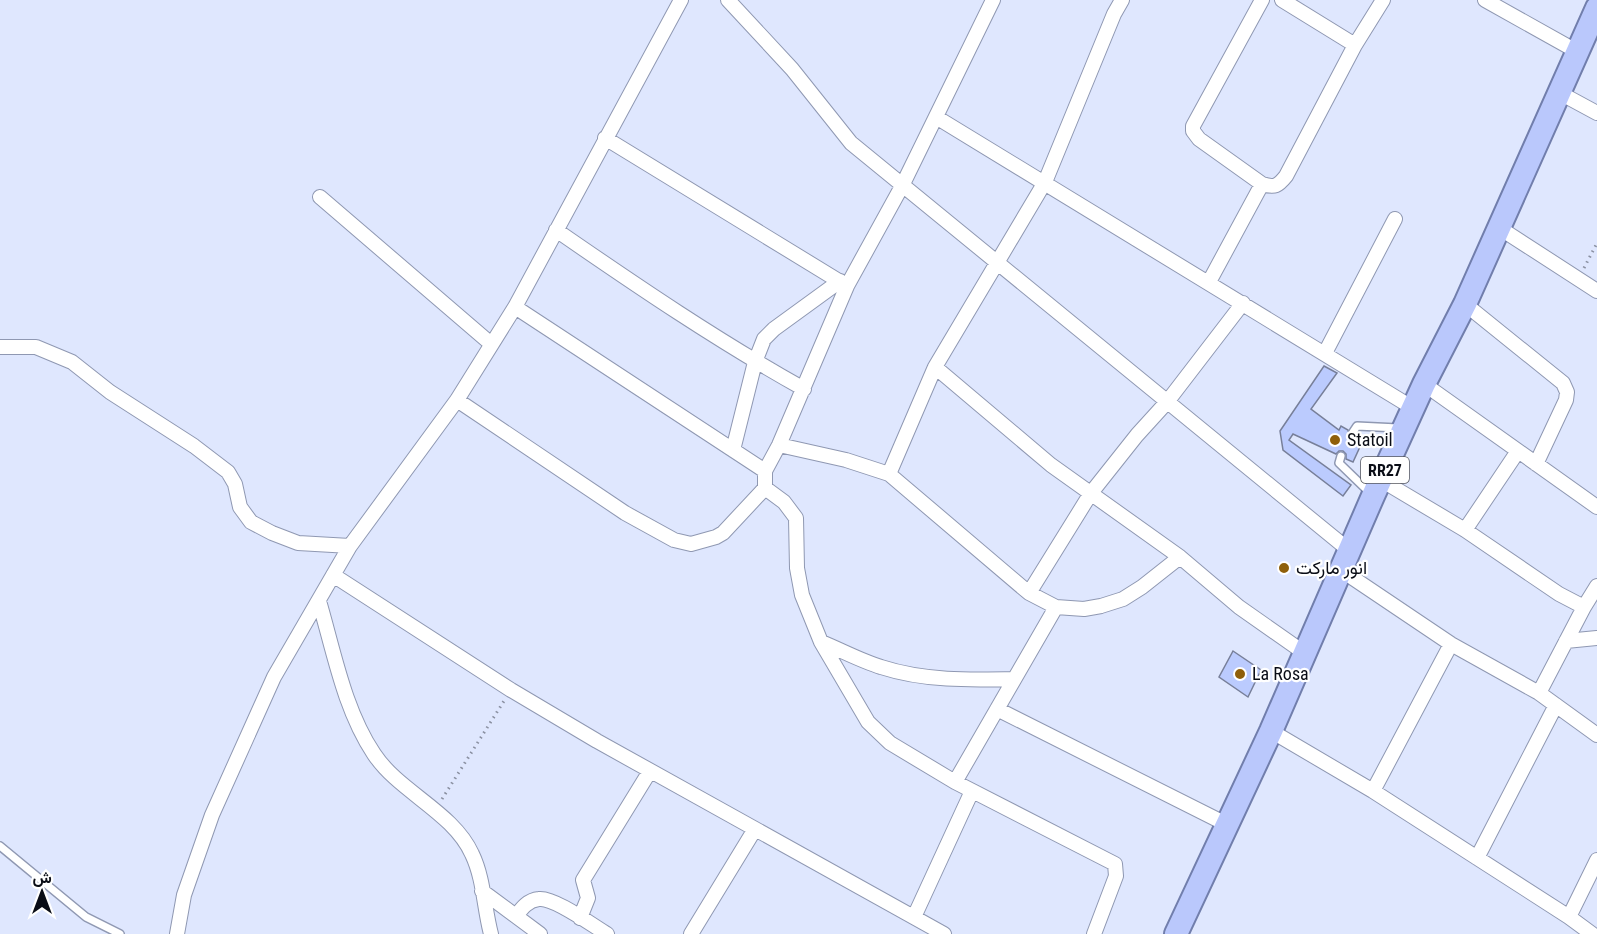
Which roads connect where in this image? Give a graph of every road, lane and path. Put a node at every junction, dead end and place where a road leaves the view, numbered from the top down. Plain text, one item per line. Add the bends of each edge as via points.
1 (728, 0) edge
2 (993, 0) edge
3 (1122, 0) edge
4 (1262, 0) edge
5 (1282, 0) edge
6 (1383, 0) edge
7 (1485, 0) edge
8 (675, 2) edge
9 (1597, 10) edge
10 (1355, 45) junction
11 (1578, 52) junction
12 (1560, 93) junction
13 (1597, 113) edge
14 (936, 117) junction
15 (605, 138) junction
16 (1044, 182) junction
17 (1262, 184) junction
18 (902, 186) junction
19 (320, 197) dead end
20 (1395, 219) dead end
21 (1498, 227) junction
22 (556, 230) junction
23 (1597, 243) edge
24 (996, 262) junction
25 (1578, 279) junction
26 (1209, 282) junction
27 (843, 284) junction
28 (1597, 291) edge
29 (1243, 303) junction
30 (1465, 304) junction
31 (514, 307) junction
32 (490, 343) junction
33 (0, 347) edge
34 (1325, 353) junction
35 (755, 362) junction
36 (935, 367) junction
37 (1424, 384) junction
38 (804, 389) junction
39 (457, 400) junction
40 (1167, 402) junction
41 (1413, 408) junction
42 (1404, 428) junction
43 (1353, 432) dead end
44 (779, 445) junction
45 (733, 450) junction
46 (1518, 451) junction
47 (1341, 456) dead end
48 (1536, 464) junction
49 (765, 471) junction
50 (889, 474) junction
51 (765, 488) junction
52 (1377, 488) junction
53 (1091, 493) junction
54 (1597, 507) edge
55 (1465, 530) junction
56 (350, 546) junction
57 (1180, 557) junction
58 (1346, 561) junction
59 (333, 575) junction
60 (1597, 586) edge
61 (1029, 593) junction
62 (319, 600) junction
63 (1056, 607) junction
64 (1584, 607) junction
65 (1597, 638) edge
66 (1566, 640) junction
67 (821, 642) junction
68 (1451, 644) junction
69 (1306, 654) junction
70 (1014, 679) junction
71 (511, 690) junction
72 (1539, 693) junction
73 (1556, 705) junction
74 (997, 709) junction
75 (1271, 731) junction
76 (1597, 735) edge
77 (650, 771) junction
78 (955, 782) junction
79 (972, 791) junction
80 (1373, 791) junction
81 (434, 811) junction
82 (1226, 824) junction
83 (755, 829) junction
84 (0, 846) edge
85 (1477, 858) junction
86 (1597, 860) edge
87 (482, 891) junction
88 (516, 916) junction
89 (914, 917) junction
90 (1569, 917) junction
91 (580, 918) junction
92 (120, 934) edge
93 (177, 934) edge
94 (491, 934) edge
95 (540, 934) edge
96 (607, 934) edge
97 (691, 934) edge
98 (944, 934) edge
99 (1094, 934) edge
100 (1176, 934) edge
101 (1592, 934) edge

1 - 18 street via 792,69 851,142
2 - 14 street
3 - 16 street
4 - 17 street via 1193,126 1199,139
5 - 10 street
6 - 10 street
7 - 11 street
8 - 15 street
9 - 11 highway, RR27
10 - 17 street via 1286,176 1276,187
11 - 12 highway, RR27
12 - 13 street
12 - 21 highway, RR27
14 - 16 street
14 - 18 street
15 - 22 street
15 - 27 street
16 - 24 street
16 - 26 street
17 - 26 street
18 - 24 street
18 - 27 street
19 - 32 street
20 - 34 street
21 - 25 street
21 - 30 highway, RR27
22 - 31 street
22 - 35 street
23 - 25 path
24 - 36 street
24 - 40 street
25 - 28 street
26 - 29 street
27 - 35 street via 768,333
27 - 38 street
29 - 34 street
29 - 40 street
30 - 37 highway, RR27
30 - 48 street via 1563,382 1566,400
31 - 32 street
31 - 45 street
32 - 39 street
33 - 56 street via 36,347 72,362 228,472 240,507 251,522 272,534 298,543
34 - 41 street
35 - 38 street
35 - 45 street
36 - 50 street
36 - 53 street via 1051,465
37 - 41 highway, RR27
37 - 46 street
38 - 44 street
39 - 51 street via 625,513 674,540 691,544 716,537
39 - 56 street
40 - 53 street
40 - 58 street
41 - 42 highway, RR27
42 - 43 lane via 1357,426
42 - 52 highway, RR27
44 - 49 street
44 - 50 street
45 - 49 street
46 - 48 street
46 - 55 street
47 - 52 lane via 1339,463
48 - 54 street
49 - 51 street
50 - 61 street
51 - 67 street via 784,502 796,518 802,595
52 - 55 street
52 - 58 highway, RR27
53 - 57 street
53 - 61 street
55 - 64 street
56 - 59 street
57 - 63 street via 1123,599 1084,609
57 - 69 street via 1239,607
58 - 68 street
58 - 69 highway, RR27
59 - 62 street
59 - 71 street
60 - 64 street
61 - 63 street
62 - 81 street via 362,733 388,771
62 - 93 street via 274,677 212,815 184,895
63 - 70 street
64 - 66 street
65 - 66 street
66 - 72 street
67 - 70 street via 899,672 947,679
67 - 78 street via 872,726 890,743
68 - 72 street
68 - 80 street
69 - 75 highway, RR27
70 - 74 street
71 - 77 street
71 - 81 path
72 - 73 street
73 - 76 street
73 - 85 street
74 - 78 street
74 - 82 street
75 - 80 street
75 - 82 highway, RR27
77 - 83 street
77 - 91 street via 583,880 588,898
78 - 79 street
79 - 89 street
79 - 99 street via 1115,864 1116,876
80 - 85 street
81 - 87 street via 459,834 472,853
82 - 100 highway, RR27
83 - 89 street
83 - 97 street
84 - 92 lane via 86,917
85 - 90 street
86 - 90 street
87 - 88 street
87 - 94 street
88 - 91 street via 533,900 547,899
88 - 95 street
89 - 98 street
90 - 101 street
91 - 96 street

